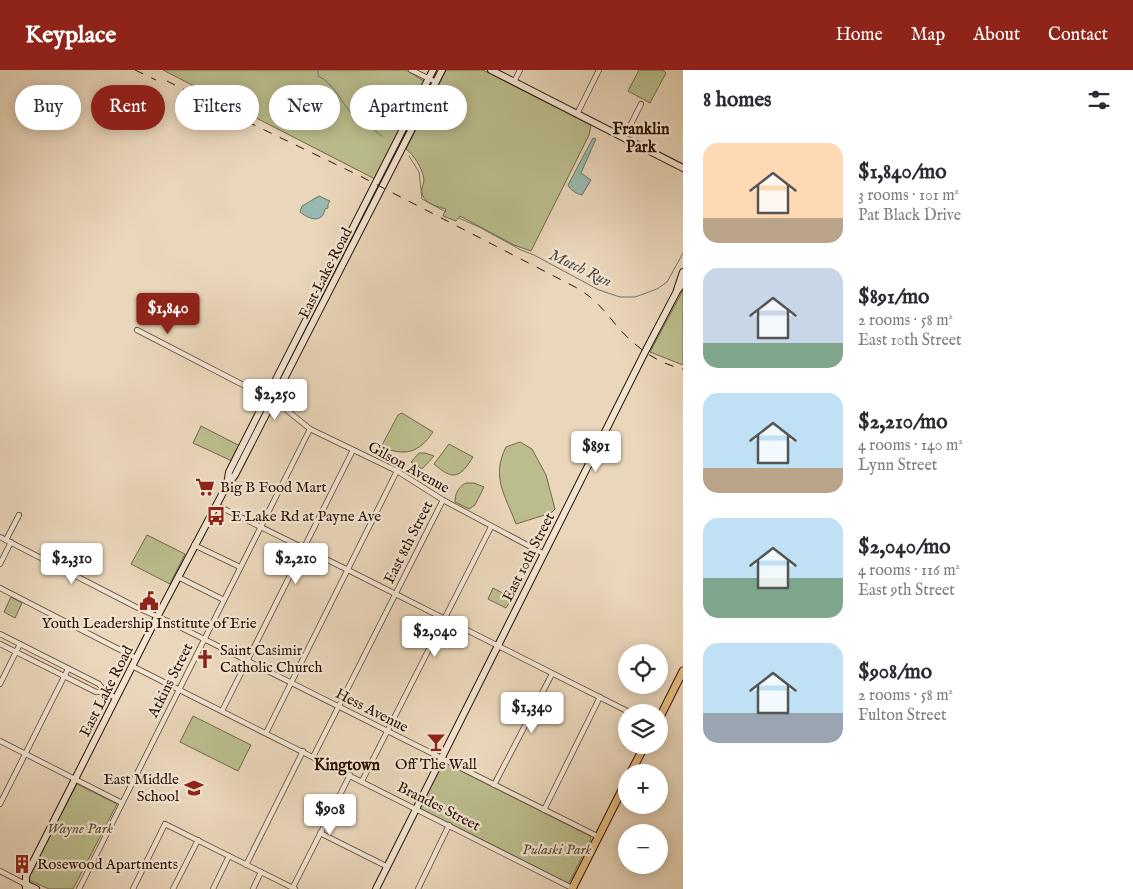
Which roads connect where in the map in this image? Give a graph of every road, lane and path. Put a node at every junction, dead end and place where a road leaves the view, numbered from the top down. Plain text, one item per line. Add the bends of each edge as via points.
1 (411, 70) edge
2 (433, 70) edge
3 (442, 70) edge
4 (491, 70) edge
5 (520, 70) edge
6 (599, 70) edge
7 (428, 79) junction
8 (436, 82) junction
9 (514, 82) junction
10 (641, 104) dead end
11 (577, 114) junction
12 (624, 138) junction
13 (683, 168) edge
14 (683, 272) edge
15 (683, 283) edge
16 (677, 291) junction
17 (137, 330) dead end
18 (273, 383) junction
19 (252, 390) junction
20 (266, 398) junction
21 (273, 401) junction
22 (310, 429) junction
23 (353, 450) junction
24 (398, 471) junction
25 (226, 485) junction
26 (443, 500) junction
27 (216, 505) junction
28 (19, 515) dead end
29 (491, 526) junction
30 (260, 527) junction
31 (0, 537) edge
32 (8, 541) junction
33 (194, 545) junction
34 (304, 548) junction
35 (544, 554) junction
36 (0, 564) edge
37 (240, 567) junction
38 (348, 570) junction
39 (178, 577) junction
40 (0, 588) edge
41 (395, 594) junction
42 (224, 600) junction
43 (157, 616) junction
44 (444, 619) junction
45 (0, 634) edge
46 (204, 639) junction
47 (0, 644) edge
48 (20, 644) junction
49 (497, 646) junction
50 (16, 652) junction
51 (136, 658) junction
52 (248, 661) junction
53 (132, 666) junction
54 (68, 668) junction
55 (683, 671) edge
56 (552, 674) junction
57 (64, 676) junction
58 (291, 683) junction
59 (0, 684) edge
60 (179, 689) junction
61 (105, 692) junction
62 (600, 697) junction
63 (116, 698) junction
64 (666, 704) edge
65 (618, 706) edge
66 (339, 707) junction
67 (222, 711) junction
68 (387, 731) junction
69 (266, 733) junction
70 (0, 741) edge
71 (303, 751) junction
72 (26, 754) junction
73 (313, 757) junction
74 (440, 758) junction
75 (350, 775) junction
76 (75, 779) junction
77 (362, 781) junction
78 (494, 786) junction
79 (618, 798) edge
80 (122, 803) junction
81 (0, 804) edge
82 (416, 808) junction
83 (544, 810) junction
84 (449, 825) junction
85 (320, 833) junction
86 (598, 837) junction
87 (198, 840) junction
88 (229, 856) junction
89 (246, 865) junction
90 (386, 866) junction
91 (0, 871) edge
92 (261, 872) junction
93 (26, 886) edge
94 (36, 889) edge
95 (79, 889) edge
96 (133, 889) edge
97 (173, 889) edge
98 (213, 889) edge
99 (253, 889) edge
100 (293, 889) edge
101 (376, 889) edge
102 (418, 889) edge
103 (572, 889) edge

1 - 7 street
2 - 7 main road, East Lake Road
3 - 8 main road, East Lake Road
4 - 9 main road
5 - 9 street
6 - 11 street
7 - 8 street
7 - 18 main road, East Lake Road
8 - 21 main road, East Lake Road
9 - 11 main road
10 - 12 street
11 - 12 main road
12 - 13 main road
14 - 16 main road, East 10th Street
15 - 16 main road, East 10th Street
16 - 35 main road, East 10th Street
17 - 19 street, Gilson Avenue
18 - 19 main road via 261,390
18 - 20 main road, East Lake Road
19 - 20 street, Gilson Avenue
20 - 21 street, Gilson Avenue
20 - 25 main road, East Lake Road via 229,472
21 - 22 street, Gilson Avenue
21 - 25 main road, East Lake Road via 235,475
22 - 23 street, Gilson Avenue
22 - 30 street, Atkins Street
23 - 24 street, Gilson Avenue
23 - 34 street
24 - 26 street, Gilson Avenue
24 - 38 street
25 - 27 main road, East Lake Road
26 - 29 street, Gilson Avenue
26 - 41 street, East 8th Street
27 - 30 street
27 - 33 main road, East Lake Road
28 - 32 street
29 - 35 street, Gilson Avenue
29 - 44 street
30 - 34 street
30 - 37 street, Atkins Street
31 - 32 street, Hess Avenue
32 - 36 street
32 - 43 street, Hess Avenue
33 - 37 street
33 - 39 main road, East Lake Road
34 - 38 street
34 - 52 street
35 - 49 main road, East 10th Street
37 - 42 street, Atkins Street
38 - 41 street
38 - 58 street
39 - 42 street
39 - 43 main road, East Lake Road
40 - 51 street
41 - 44 street
41 - 66 street, East 8th Street
42 - 46 street, Atkins Street
43 - 46 street, Hess Avenue
43 - 51 main road, East Lake Road
44 - 49 street
44 - 68 street
45 - 48 street
46 - 52 street, Hess Avenue
46 - 60 street, Atkins Street
47 - 50 street
48 - 50 street
48 - 54 street
49 - 56 street
49 - 74 main road, East 10th Street
50 - 57 street
50 - 59 street
51 - 53 main road, East Lake Road
52 - 58 street, Hess Avenue
52 - 67 street
53 - 60 street, Brandes Street
53 - 63 main road, East Lake Road
54 - 57 street
54 - 61 street via 99,684
55 - 64 main road
56 - 62 street
56 - 78 street
57 - 61 street via 96,692
57 - 72 street
58 - 66 street, Hess Avenue
58 - 69 street
60 - 67 street, Brandes Street
60 - 80 street, Atkins Street
61 - 63 street
62 - 65 street
62 - 83 street
63 - 76 main road, East Lake Road
66 - 68 street, Hess Avenue
66 - 73 street, East 8th Street
67 - 69 street, Brandes Street
68 - 74 street, Hess Avenue
68 - 77 street
69 - 71 street, Brandes Street
70 - 72 street
71 - 73 street, Brandes Street
71 - 89 street
72 - 76 street
72 - 81 street
73 - 75 street, Brandes Street
74 - 78 street, Hess Avenue
74 - 82 main road, East 10th Street
75 - 77 street, Brandes Street
75 - 85 street
76 - 80 street
76 - 93 main road, East Lake Road via 26,875
77 - 82 street, Brandes Street
78 - 83 street, Hess Avenue
79 - 86 main road
80 - 95 street, Atkins Street
82 - 84 street, Brandes Street
82 - 90 main road, East 10th Street
83 - 86 street, Hess Avenue
84 - 102 street
84 - 103 street, Brandes Street
85 - 90 street
85 - 100 street
86 - 103 main road
87 - 88 street
87 - 96 street via 165,824
87 - 97 street
88 - 89 street
88 - 98 street
89 - 92 street
90 - 101 main road, East 10th Street
91 - 93 street
92 - 99 street
92 - 100 street
93 - 94 main road

